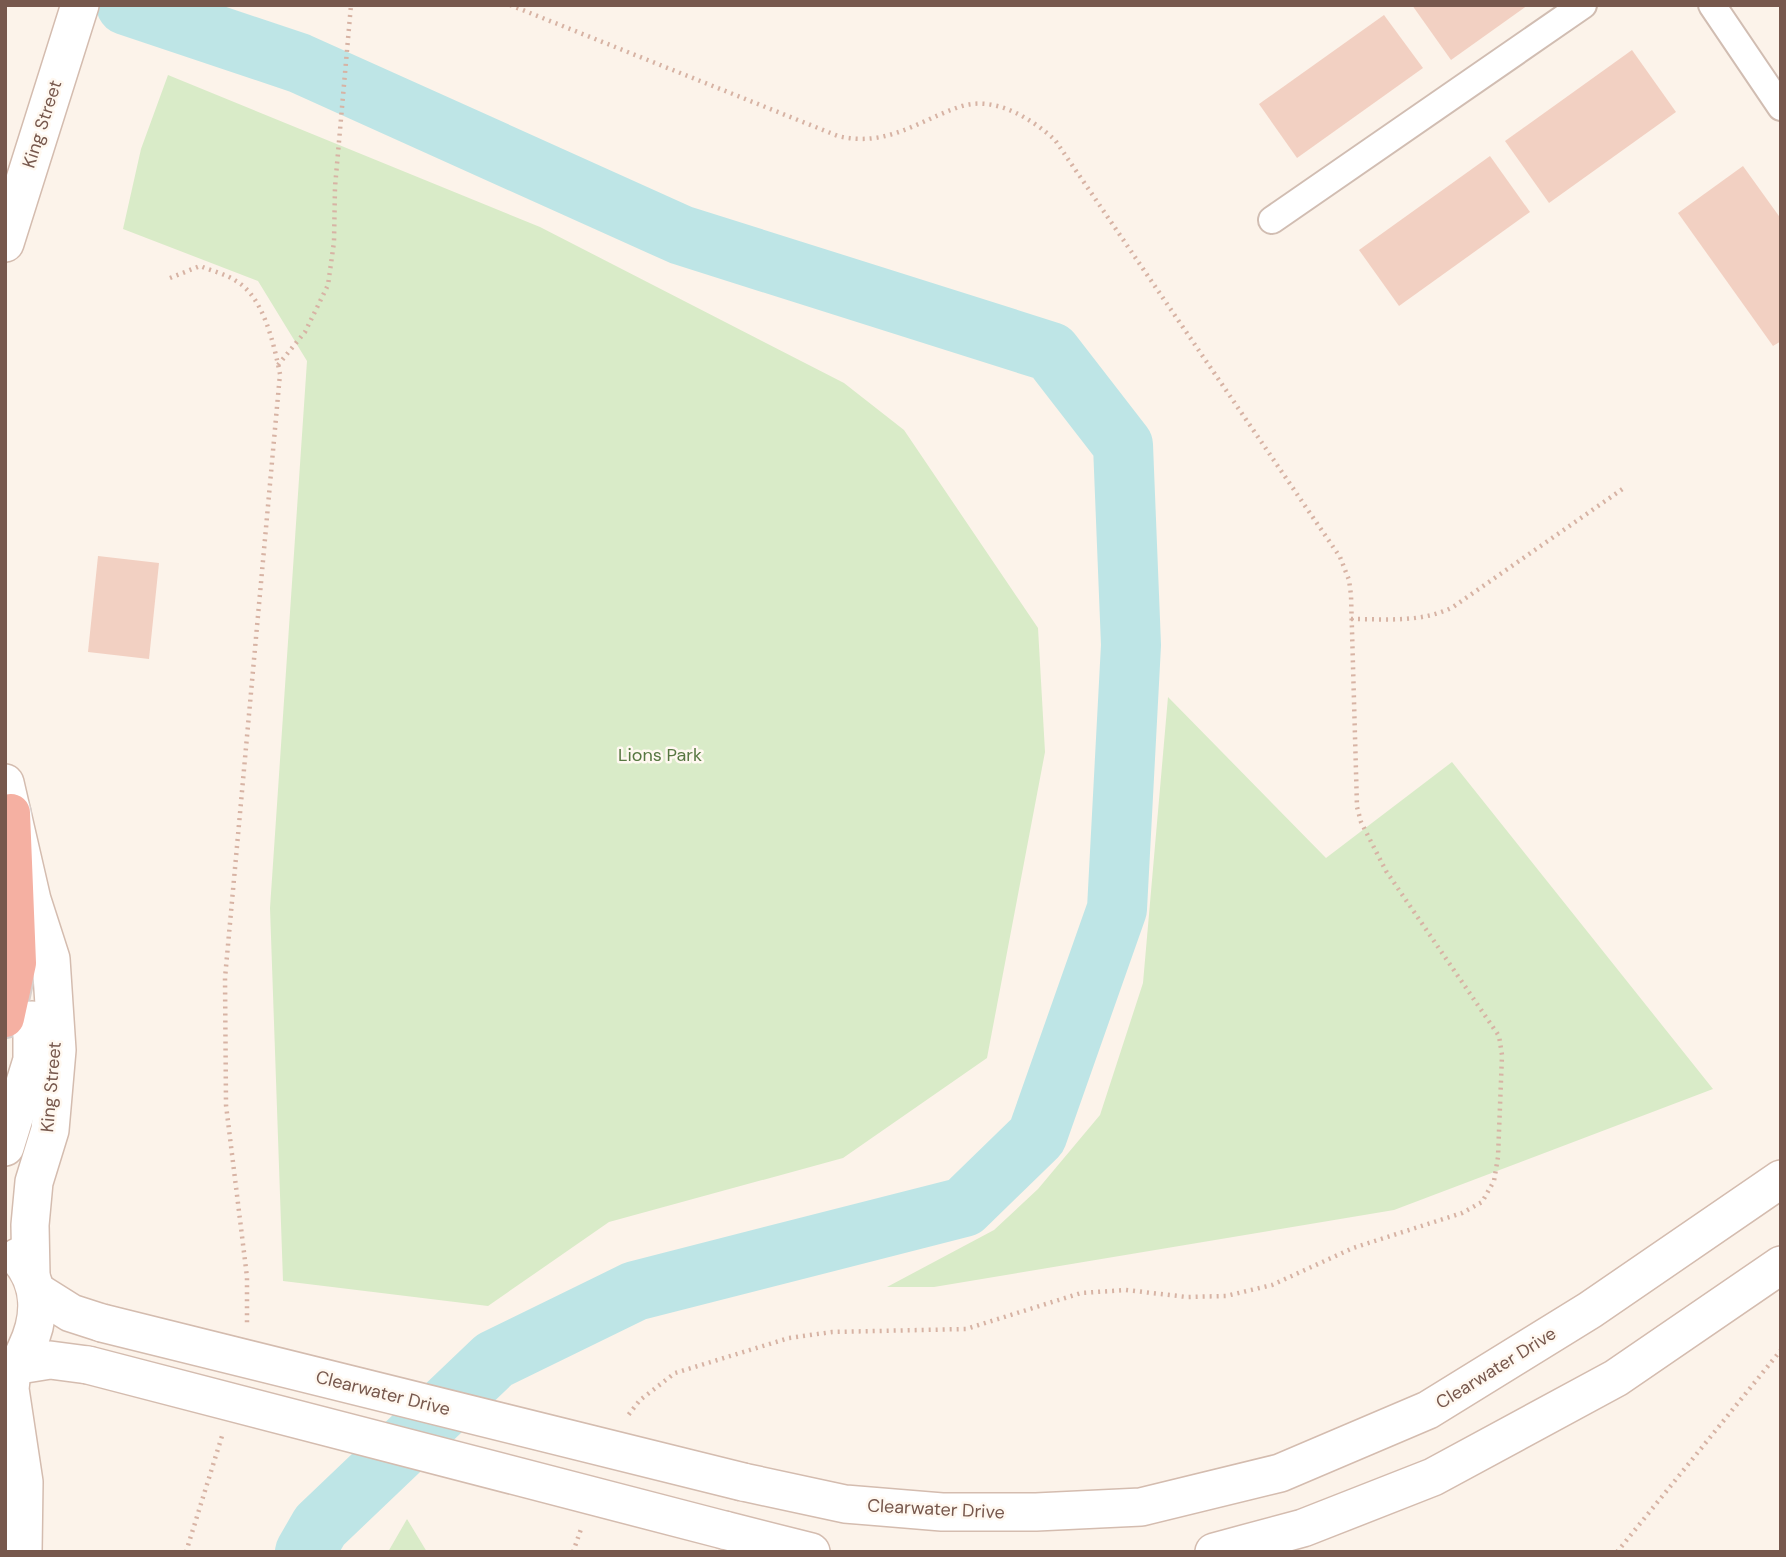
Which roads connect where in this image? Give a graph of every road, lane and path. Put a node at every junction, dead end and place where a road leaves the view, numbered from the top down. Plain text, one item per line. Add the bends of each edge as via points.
1 (80, 5) edge
2 (351, 5) edge
3 (510, 5) edge
4 (1583, 5) edge
5 (1713, 5) edge
6 (1781, 107) edge
7 (1272, 220) dead end
8 (5, 243) edge
9 (170, 278) dead end
10 (278, 365) junction
11 (1624, 488) dead end
12 (1351, 619) junction
13 (8, 798) edge
14 (32, 900) junction
15 (5, 1018) edge
16 (5, 1147) edge
17 (1781, 1179) edge
18 (5, 1245) edge
19 (1781, 1265) edge
20 (34, 1283) junction
21 (247, 1331) dead end
22 (1781, 1350) edge
23 (12, 1369) edge
24 (619, 1427) dead end
25 (222, 1434) dead end
26 (582, 1526) dead end
27 (23, 1552) edge
28 (186, 1552) edge
29 (573, 1552) edge
30 (811, 1552) edge
31 (1214, 1552) edge
32 (1617, 1552) edge

1 - 8 main road, King Street
2 - 10 path via 328,285 305,332
3 - 12 path via 838,136 856,140 892,136 965,105 1009,109 1038,124 1055,140 1340,557 1349,580
4 - 7 street
5 - 6 street
9 - 10 path via 200,266 238,281 257,303
10 - 21 path via 225,978 226,1105 247,1276
11 - 12 path via 1440,614
12 - 24 path via 1361,822 1386,871 1499,1036 1498,1157 1494,1181 1482,1202 1462,1213 1353,1248 1272,1285 1226,1296 1126,1290 1081,1293 966,1329 832,1332 789,1338 675,1373 640,1400
13 - 14 main road, King Street
13 - 15 highway via 17,963
14 - 16 main road, King Street via 32,1060
14 - 20 main road, King Street via 51,959 57,1050 50,1130 34,1182 30,1225
17 - 20 main road, Clearwater Drive, bridge via 1590,1310 1428,1410 1280,1473 1141,1507 1036,1513 845,1504 102,1323 71,1313
18 - 20 main road, Clearwater Drive
19 - 31 main road via 1616,1378 1433,1477 1303,1528
20 - 23 main road, King Street via 38,1315 33,1336
22 - 32 path
23 - 27 main road via 11,1402 24,1482
23 - 30 main road, bridge via 51,1360 88,1365
25 - 28 path
26 - 29 path

